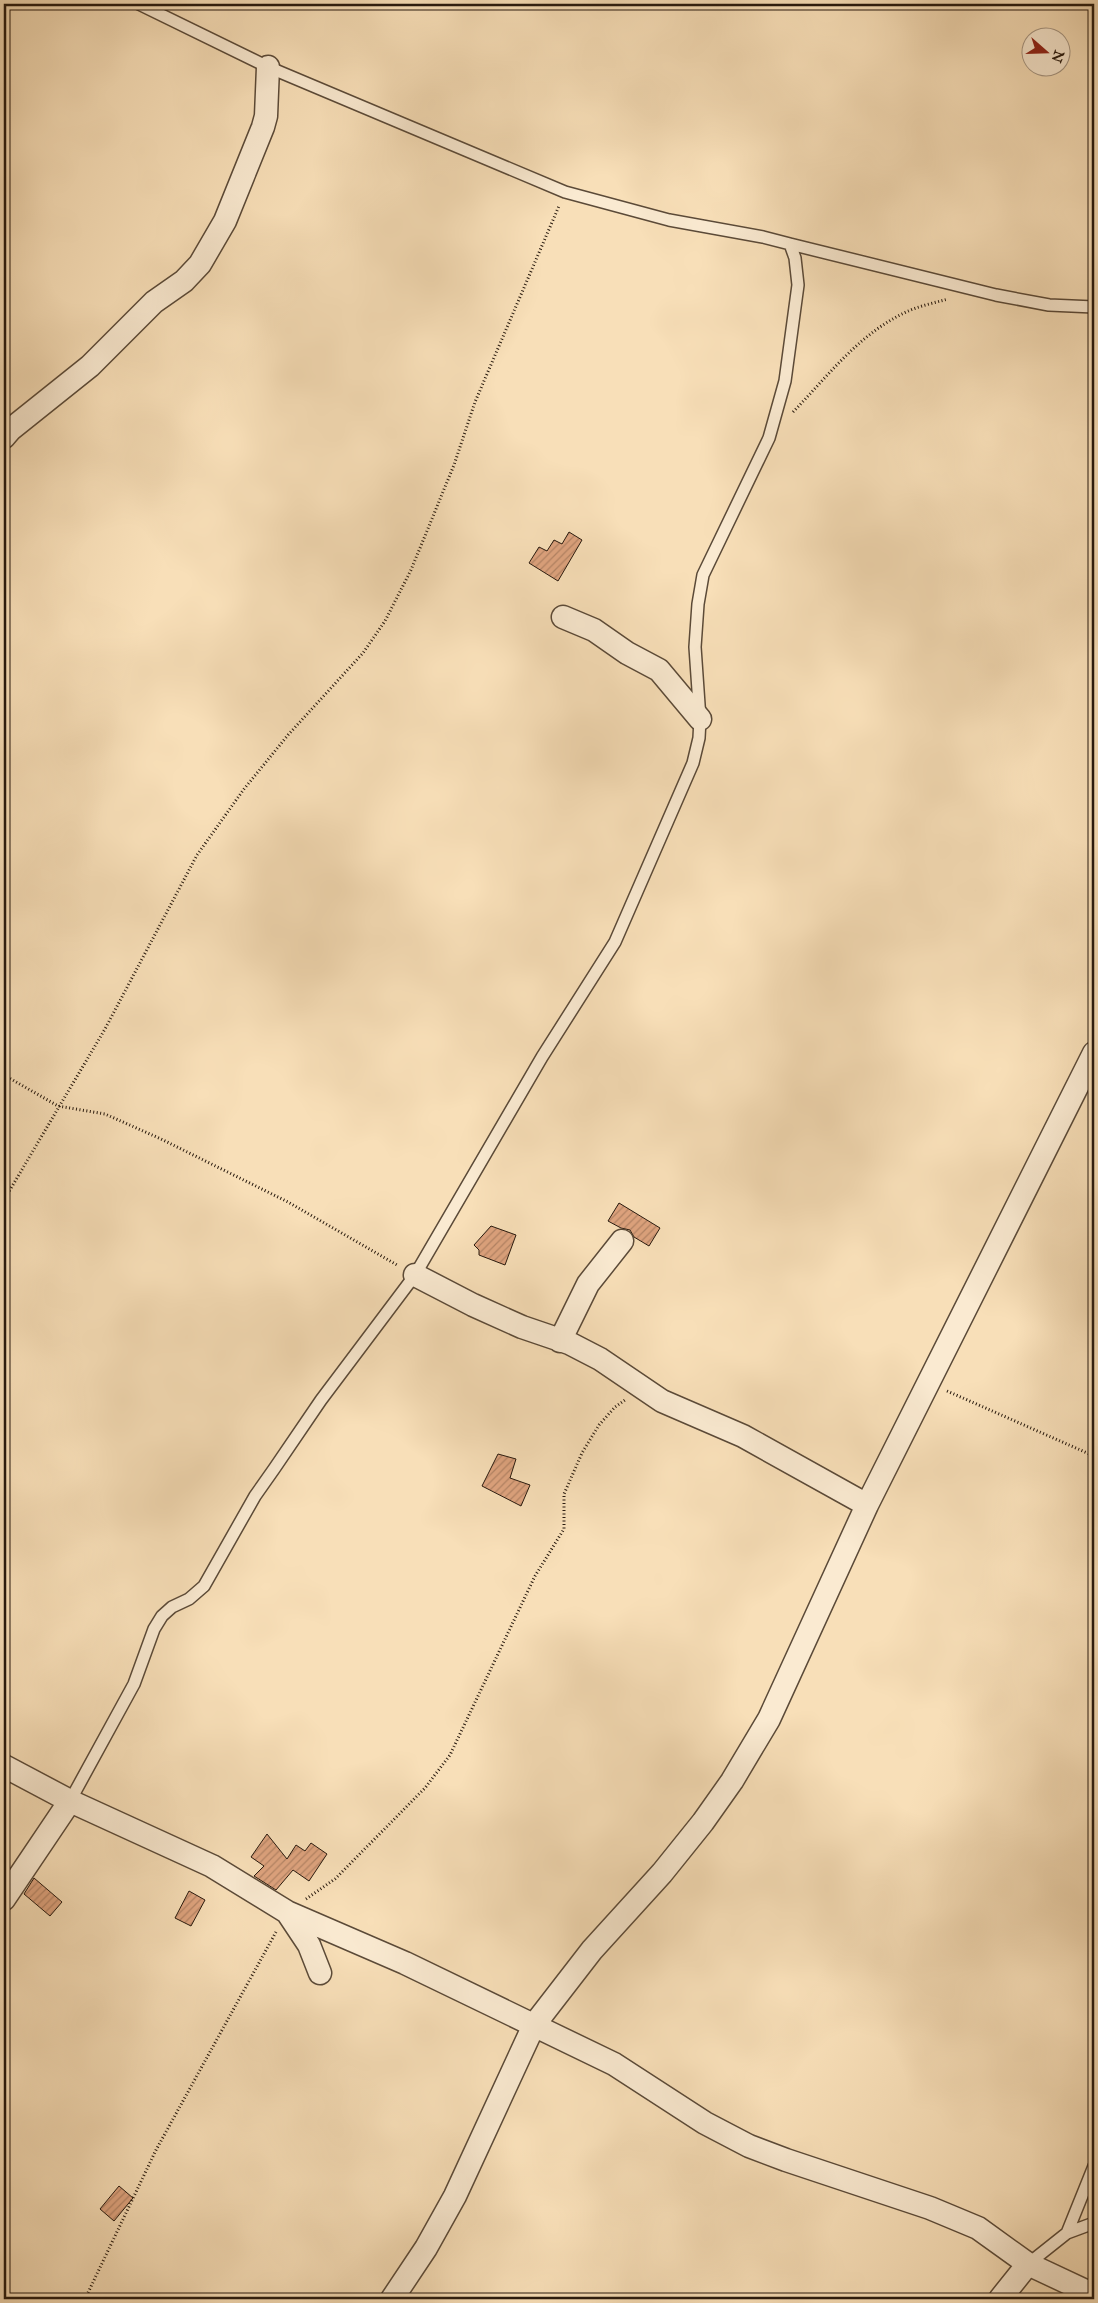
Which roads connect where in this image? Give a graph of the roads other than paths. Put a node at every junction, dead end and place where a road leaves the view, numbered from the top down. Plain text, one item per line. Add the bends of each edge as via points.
1 (139, 4) edge
2 (268, 67) junction
3 (790, 244) junction
4 (1094, 307) edge
5 (4, 437) edge
6 (563, 617) dead end
7 (700, 719) junction
8 (1094, 1053) edge
9 (622, 1241) dead end
10 (415, 1275) junction
11 (560, 1341) junction
12 (867, 1505) junction
13 (4, 1766) edge
14 (70, 1801) junction
15 (4, 1899) edge
16 (287, 1912) junction
17 (320, 1973) dead end
18 (534, 2025) junction
19 (1094, 2166) edge
20 (1094, 2223) edge
21 (1067, 2233) junction
22 (1028, 2264) junction
23 (1094, 2295) edge
24 (392, 2299) edge
25 (1000, 2299) edge

1 - 2 lane
2 - 3 lane via 565,192 669,220
2 - 5 street via 263,127 225,220 200,264 154,302 90,366
3 - 4 lane via 980,291 1049,305
3 - 7 lane via 795,258 797,295 785,381 768,438 703,574 695,646
6 - 7 street via 594,630 659,670
7 - 10 lane via 693,763 616,942 542,1057
8 - 12 street
9 - 11 street via 588,1284
10 - 11 street via 513,1324
10 - 14 lane via 321,1400 274,1469 204,1586 162,1616 134,1684
11 - 12 street via 600,1359 662,1401 743,1436
12 - 18 street via 769,1719 732,1781 704,1822 592,1950
13 - 14 street
14 - 15 street
14 - 16 street via 212,1866
16 - 17 street via 309,1945
16 - 18 street via 405,1963
18 - 22 street via 614,2064 749,2146 930,2208 978,2228
18 - 24 street via 455,2196
19 - 21 lane
20 - 21 lane
21 - 22 lane
22 - 23 street
22 - 25 street

